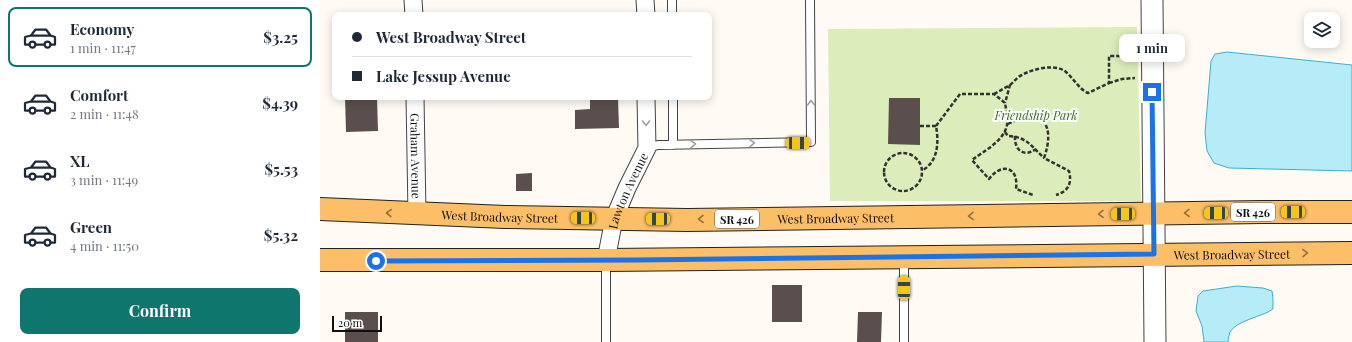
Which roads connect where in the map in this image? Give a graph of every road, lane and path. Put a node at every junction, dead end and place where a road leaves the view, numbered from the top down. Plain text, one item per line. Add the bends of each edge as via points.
1 (413, 0) edge
2 (646, 0) edge
3 (672, 0) edge
4 (810, 0) edge
5 (1152, 0) edge
6 (414, 12) edge
7 (646, 12) edge
8 (672, 12) edge
9 (1138, 56) dead end
10 (1138, 78) dead end
11 (1109, 84) junction
12 (1010, 85) junction
13 (994, 94) junction
14 (415, 100) edge
15 (646, 100) edge
16 (673, 100) edge
17 (1005, 103) junction
18 (1008, 124) junction
19 (920, 126) dead end
20 (936, 126) junction
21 (1005, 132) junction
22 (1015, 136) junction
23 (673, 145) junction
24 (646, 148) junction
25 (1036, 149) junction
26 (1044, 158) junction
27 (922, 170) junction
28 (1038, 196) dead end
29 (1050, 196) dead end
30 (320, 209) edge
31 (1352, 212) edge
32 (417, 214) junction
33 (1154, 214) junction
34 (614, 219) junction
35 (1352, 253) edge
36 (1154, 254) junction
37 (904, 257) junction
38 (320, 260) edge
39 (606, 260) junction
40 (606, 342) edge
41 (904, 342) edge
42 (1155, 342) edge

1 - 6 street
2 - 7 street
3 - 8 lane
23 -> 4 lane via 812,142
5 - 33 street
9 - 11 path via 1109,56
10 - 11 path via 1122,78
11 - 12 path via 1088,93 1083,91 1064,70 1049,67 1021,75
12 - 13 path
12 - 17 path
13 - 17 path
13 - 20 path via 960,94
14 - 32 street, Graham Avenue
15 -> 24 street, Lawton Avenue
16 - 23 lane
17 - 18 path
18 - 21 path
18 - 26 path via 1033,116 1040,119 1046,125 1049,137
19 - 20 path
20 - 27 path via 937,144 934,160 930,166
21 - 22 path via 1008,136
21 - 28 path via 995,144 972,160 989,178 1000,168 1009,169 1015,176 1016,189
22 - 25 path
22 - 25 path via 1015,144 1020,151 1029,153
23 - 24 lane
24 - 34 street, Lawton Avenue
25 - 26 path
26 - 29 path via 1068,170 1070,178 1068,187
27 - 27 path via 922,177 916,187 910,190 897,190 891,187 885,177 886,165 898,154 914,156
32 -> 30 main road, West Broadway Street / SR 426
31 -> 33 main road, West Broadway Street / SR 426
32 - 34 main road, West Broadway Street / SR 426
33 -> 34 main road, West Broadway Street / SR 426
33 - 36 street
34 - 39 street, Lawton Avenue
36 -> 35 main road, West Broadway Street
36 - 37 main road, West Broadway Street
36 - 42 street
37 - 39 main road, West Broadway Street
37 - 41 lane
38 - 39 main road, West Broadway Street
39 - 40 lane

